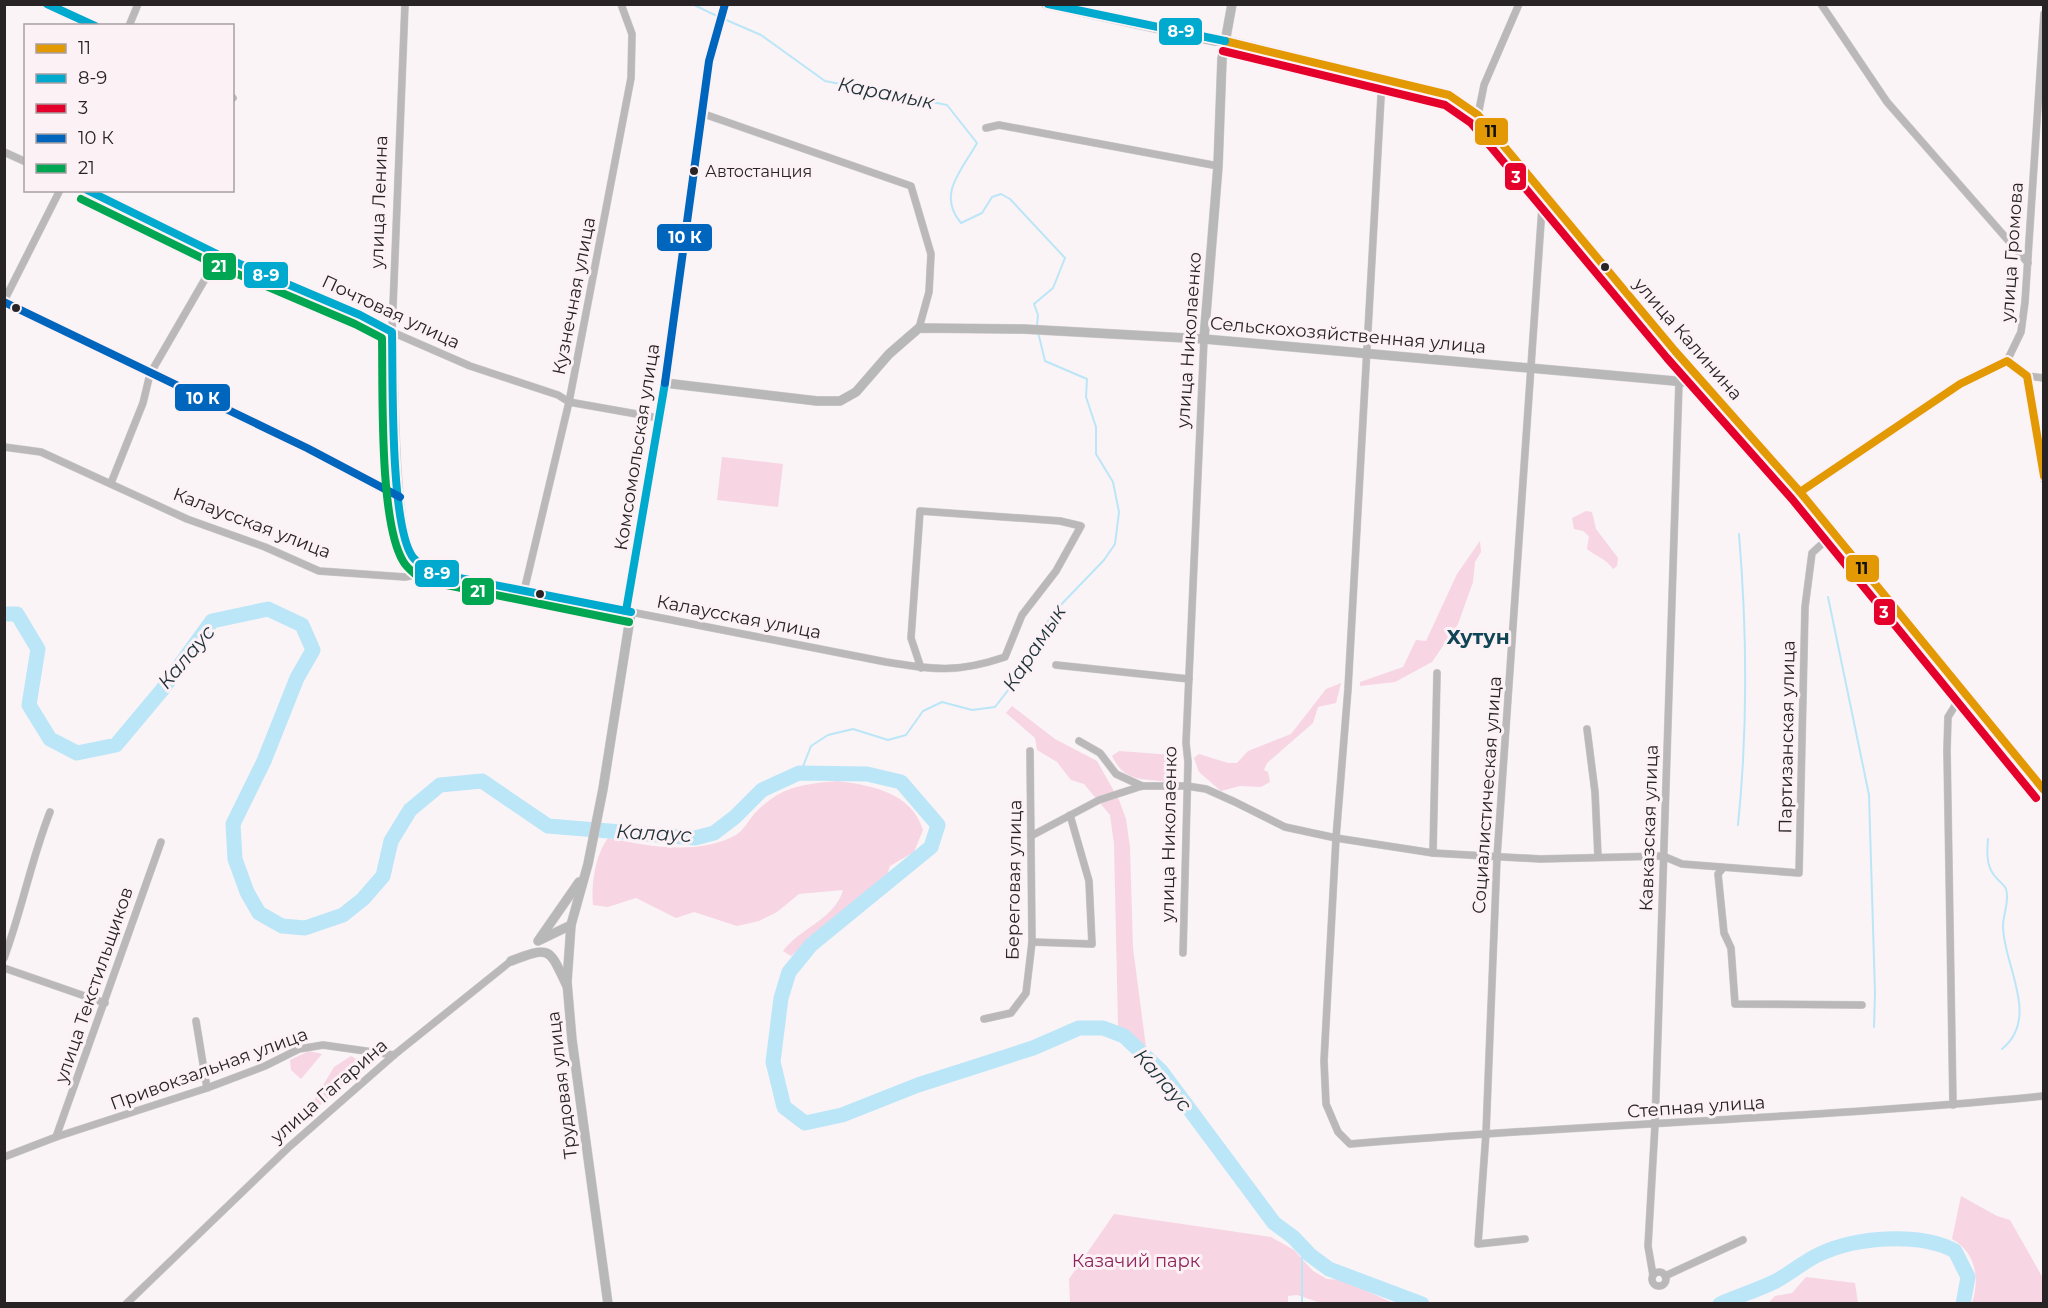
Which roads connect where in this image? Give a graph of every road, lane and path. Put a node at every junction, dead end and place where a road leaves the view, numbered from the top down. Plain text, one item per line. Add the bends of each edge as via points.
1 (46, 4) edge
2 (138, 4) edge
3 (405, 4) edge
4 (621, 4) edge
5 (1046, 4) edge
6 (1232, 4) edge
7 (1236, 4) edge
8 (1519, 4) edge
9 (1821, 4) edge
10 (725, 5) edge
11 (2043, 14) edge
12 (91, 24) edge
13 (130, 24) edge
14 (1224, 43) junction
15 (1382, 81) junction
16 (701, 113) junction
17 (1478, 115) junction
18 (986, 128) dead end
19 (4, 152) edge
20 (24, 161) edge
21 (1218, 166) junction
22 (59, 192) edge
23 (90, 192) edge
24 (1543, 196) junction
25 (219, 255) junction
26 (2028, 263) junction
27 (4, 301) edge
28 (918, 328) junction
29 (392, 332) junction
30 (1204, 339) junction
31 (1367, 352) junction
32 (2007, 361) junction
33 (1530, 368) junction
34 (150, 374) junction
35 (2027, 376) junction
36 (1696, 378) junction
37 (2043, 378) edge
38 (1679, 382) junction
39 (665, 383) junction
40 (569, 402) junction
41 (659, 418) junction
42 (4, 447) edge
43 (2043, 479) edge
44 (111, 483) junction
45 (1799, 493) junction
46 (400, 497) junction
47 (1832, 535) junction
48 (429, 572) junction
49 (524, 591) junction
50 (629, 613) junction
51 (1056, 665) dead end
52 (921, 668) junction
53 (1437, 673) dead end
54 (1189, 679) junction
55 (1962, 693) junction
56 (1587, 729) dead end
57 (1079, 741) dead end
58 (1030, 751) dead end
59 (1142, 786) junction
60 (1187, 786) junction
61 (2043, 791) edge
62 (2043, 801) edge
63 (50, 812) dead end
64 (1070, 815) junction
65 (1031, 836) junction
66 (1336, 838) junction
67 (161, 842) dead end
68 (1433, 853) junction
69 (1663, 856) junction
70 (1497, 857) junction
71 (1598, 857) junction
72 (588, 864) junction
73 (1723, 868) junction
74 (571, 925) junction
75 (538, 941) junction
76 (1032, 942) junction
77 (1183, 953) dead end
78 (4, 958) edge
79 (511, 961) junction
80 (4, 968) edge
81 (568, 988) junction
82 (105, 1003) junction
83 (1862, 1005) dead end
84 (984, 1019) dead end
85 (196, 1021) dead end
86 (394, 1055) junction
87 (207, 1088) junction
88 (2043, 1096) edge
89 (1953, 1105) junction
90 (1655, 1125) junction
91 (1486, 1133) junction
92 (56, 1137) junction
93 (4, 1157) edge
94 (1525, 1239) dead end
95 (1743, 1240) dead end
96 (1653, 1275) junction
97 (1665, 1276) junction
98 (126, 1304) edge
99 (608, 1304) edge

1 - 12 main road
2 - 13 street
3 - 29 street, улица Ленина
4 - 40 street, Кузнечная улица via 632,34 631,78
5 - 14 main road, улица Калинина
6 - 14 main road, улица Николаенко
7 - 14 main road, улица Николаенко
8 - 17 street via 1484,85
9 - 26 street via 1887,102
10 - 16 main road, Комсомольская улица via 709,61
11 - 26 street, улица Громова
14 - 15 main road, улица Калинина
14 - 21 main road, улица Николаенко
15 - 17 main road, улица Калинина via 1449,95
15 - 24 main road via 1446,99 1475,118
15 - 31 street
16 - 28 street via 911,186 931,254 929,292
16 - 39 main road, Комсомольская улица
17 - 24 main road, улица Калинина
18 - 21 street via 999,125
19 - 20 street
21 - 30 main road, улица Николаенко
22 - 27 street
23 - 25 main road, Почтовая улица
24 - 33 street, Социалистическая улица
24 - 36 main road, улица Калинина
25 - 29 main road, Почтовая улица
25 - 34 street
26 - 32 street, улица Громова via 2021,332
27 - 34 main road
28 - 30 main road, Сельскохозяйственная улица via 1023,329
28 - 39 main road via 856,392 840,401
29 - 40 street, Почтовая улица
29 - 46 main road, улица Ленина
30 - 31 main road, Сельскохозяйственная улица
30 - 54 street, улица Николаенко
31 - 33 main road, Сельскохозяйственная улица
31 - 66 street
32 - 35 street
32 - 45 street via 1960,384
33 - 38 main road, Сельскохозяйственная улица
33 - 70 street, Социалистическая улица
34 - 44 street via 143,403
34 - 46 main road
35 - 37 street
35 - 43 street
36 - 38 main road, Сельскохозяйственная улица
36 - 45 main road, улица Калинина
38 - 69 street, Кавказская улица
39 - 41 main road, Комсомольская улица
40 - 41 street, Почтовая улица
40 - 49 street, Кузнечная улица
41 - 50 main road, Комсомольская улица
42 - 44 street, Калаусская улица via 41,452
44 - 48 street, Калаусская улица via 187,519 319,571 405,577
45 - 47 main road, улица Калинина
46 - 48 main road, улица Ленина via 412,556
47 - 55 main road, улица Калинина
47 - 73 street, Партизанская улица via 1812,553 1808,580 1799,873
48 - 49 main road, Калаусская улица
49 - 50 main road, Калаусская улица
50 - 52 street, Калаусская улица
50 - 72 main road, Комсомольская улица
51 - 54 street
52 - 52 street, Калаусская улица via 911,638 920,511 1082,526 1056,571 1022,615 1005,657 952,670
53 - 68 street
54 - 60 street, улица Николаенко
55 - 61 main road, улица Калинина
55 - 62 main road via 2038,789
55 - 89 street via 1948,717 1947,750
56 - 71 street
57 - 59 street via 1100,753 1116,774
58 - 65 street, Береговая улица
59 - 60 street, Партизанская улица
59 - 64 street, Партизанская улица via 1099,800
60 - 66 street, Партизанская улица via 1206,789 1285,827
60 - 77 street, улица Николаенко
63 - 78 street
64 - 65 street, Партизанская улица
64 - 76 street via 1089,881 1092,944
65 - 76 street, Береговая улица
66 - 68 street, Партизанская улица
66 - 91 street, Степная улица via 1323,1087 1331,1118 1350,1144
67 - 82 street, улица Текстильщиков
68 - 70 street, Партизанская улица
69 - 71 street, Партизанская улица
69 - 73 street, Партизанская улица via 1682,864
69 - 90 street, Кавказская улица
70 - 71 street, Партизанская улица
70 - 91 street, Социалистическая улица
72 - 74 main road, Трудовая улица
72 - 75 main road
73 - 83 street via 1718,874 1724,933 1731,948 1735,1004
74 - 75 main road, улица Гагарина
74 - 81 main road, Трудовая улица
75 - 79 main road, улица Гагарина
76 - 84 street, Береговая улица via 1026,993 1011,1013
79 - 81 main road via 543,951 553,956
79 - 86 street, улица Гагарина
80 - 82 street
81 - 99 main road, Трудовая улица
82 - 92 street, улица Текстильщиков
85 - 87 street
86 - 87 street, Привокзальная улица via 323,1045 299,1049
86 - 98 street, улица Гагарина via 259,1174
87 - 92 street, Привокзальная улица
88 - 89 street, Степная улица
89 - 90 street, Степная улица
90 - 91 street, Степная улица
90 - 96 street, Кавказская улица via 1648,1246
91 - 94 street, Социалистическая улица via 1478,1245
92 - 93 street, Привокзальная улица
95 - 97 street
96 - 97 street via 1659,1272
96 - 97 street via 1652,1281 1659,1286 1665,1283

